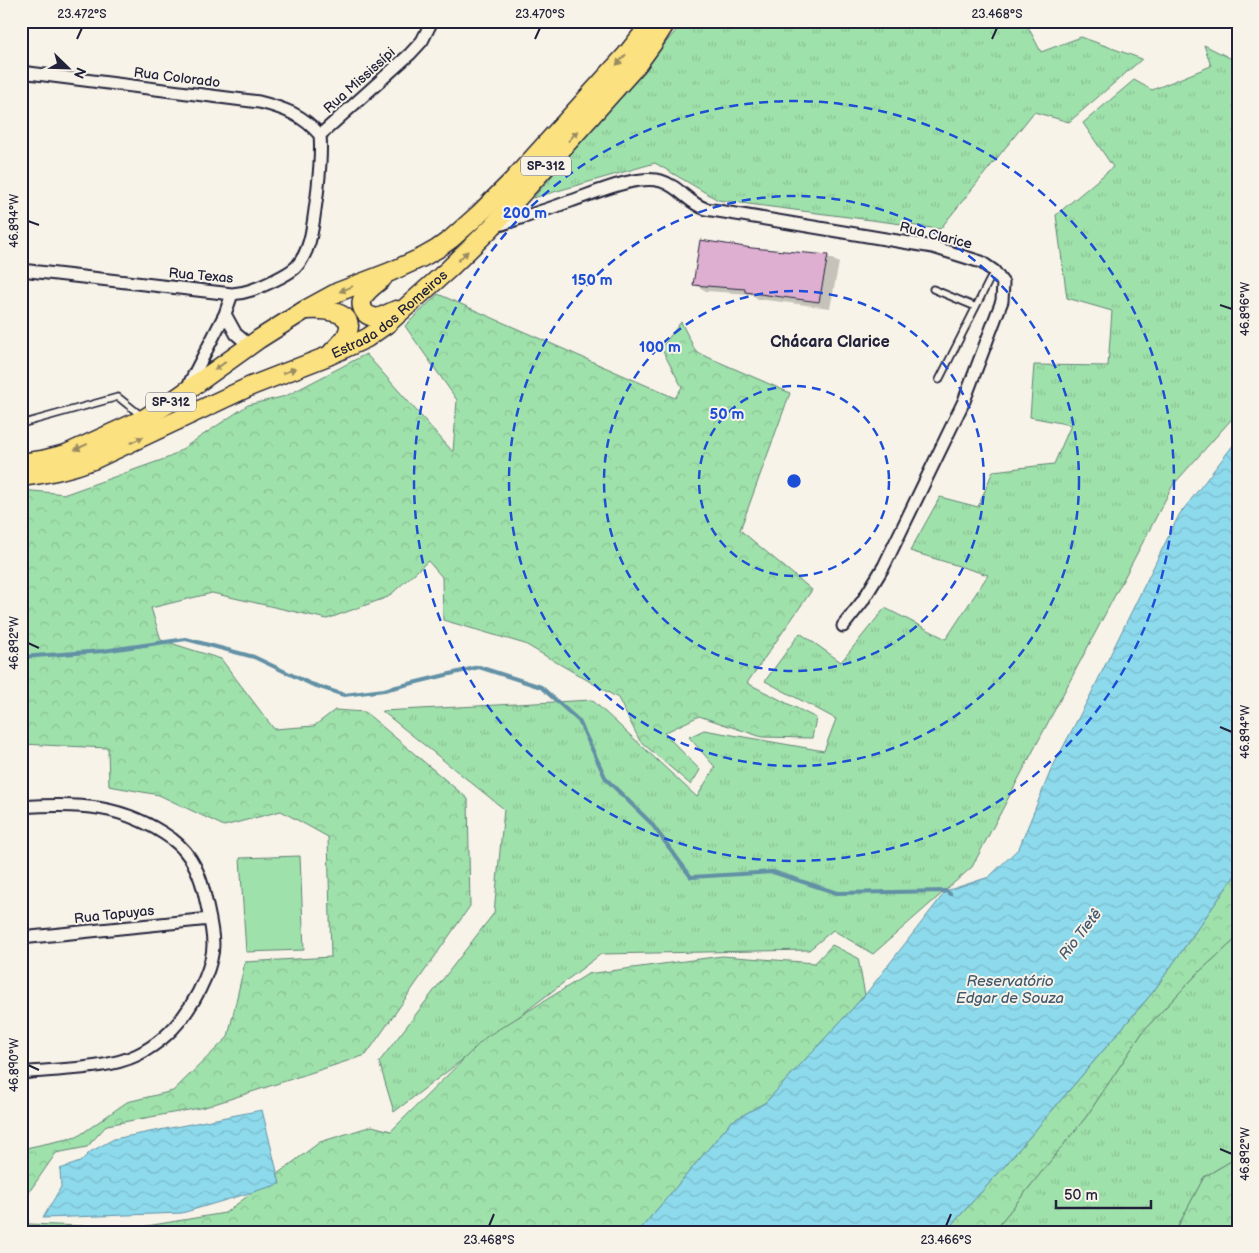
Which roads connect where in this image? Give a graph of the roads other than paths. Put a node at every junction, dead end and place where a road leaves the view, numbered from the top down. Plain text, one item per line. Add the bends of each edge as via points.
1 (432, 21) edge
2 (650, 21) edge
3 (667, 21) edge
4 (21, 72) edge
5 (320, 135) junction
6 (491, 228) junction
7 (21, 270) edge
8 (994, 271) junction
9 (390, 272) junction
10 (933, 289) dead end
11 (232, 294) junction
12 (415, 300) junction
13 (976, 307) junction
14 (305, 310) junction
15 (225, 314) junction
16 (249, 345) junction
17 (328, 356) junction
18 (939, 380) dead end
19 (185, 392) junction
20 (145, 418) junction
21 (21, 424) edge
22 (21, 462) edge
23 (21, 477) edge
24 (843, 626) dead end
25 (21, 807) edge
26 (210, 919) junction
27 (21, 938) edge
28 (21, 1072) edge

1 - 5 street, Rua Mississípi via 422,41 405,60
2 -> 9 main road, Estrada dos Romeiros / SP-312 via 626,55 478,214 436,249
6 -> 3 main road, Estrada dos Romeiros / SP-312 via 637,65
4 - 5 street, Rua Colorado via 259,102 291,111
5 - 11 street, Rua Texas via 320,173 312,233 304,255 295,268 282,277 248,292
6 - 8 street, Rua Clarice via 619,185 650,179 670,184 706,210 933,247 981,262
12 -> 6 main road, Estrada dos Romeiros / SP-312
7 - 11 street, Rua Texas
8 - 13 lane
8 - 24 street via 1003,283 1002,301 964,401 884,566
9 - 12 main road via 363,296 362,309 367,315 378,318
9 -> 14 main road, Estrada dos Romeiros / SP-312 via 338,292
10 - 13 lane
11 - 15 street
12 - 17 main road, Estrada dos Romeiros / SP-312 via 367,338
13 - 18 lane
14 - 16 main road, Estrada dos Romeiros / SP-312
14 - 17 main road via 332,311 346,320 349,326 343,341
15 - 16 street via 236,334
15 - 19 street
16 -> 19 main road, Estrada dos Romeiros / SP-312
23 -> 17 main road, Estrada dos Romeiros / SP-312 via 70,469 93,460 251,386
19 - 20 main road, Estrada dos Romeiros / SP-312
20 - 21 lane via 118,397
20 -> 22 main road, Estrada dos Romeiros / SP-312 via 66,454
25 - 26 street via 101,807 152,826 179,845 195,865
26 - 27 street, Rua Tapuyas
26 - 28 street via 213,946 210,964 199,992 175,1028 136,1056 104,1065

